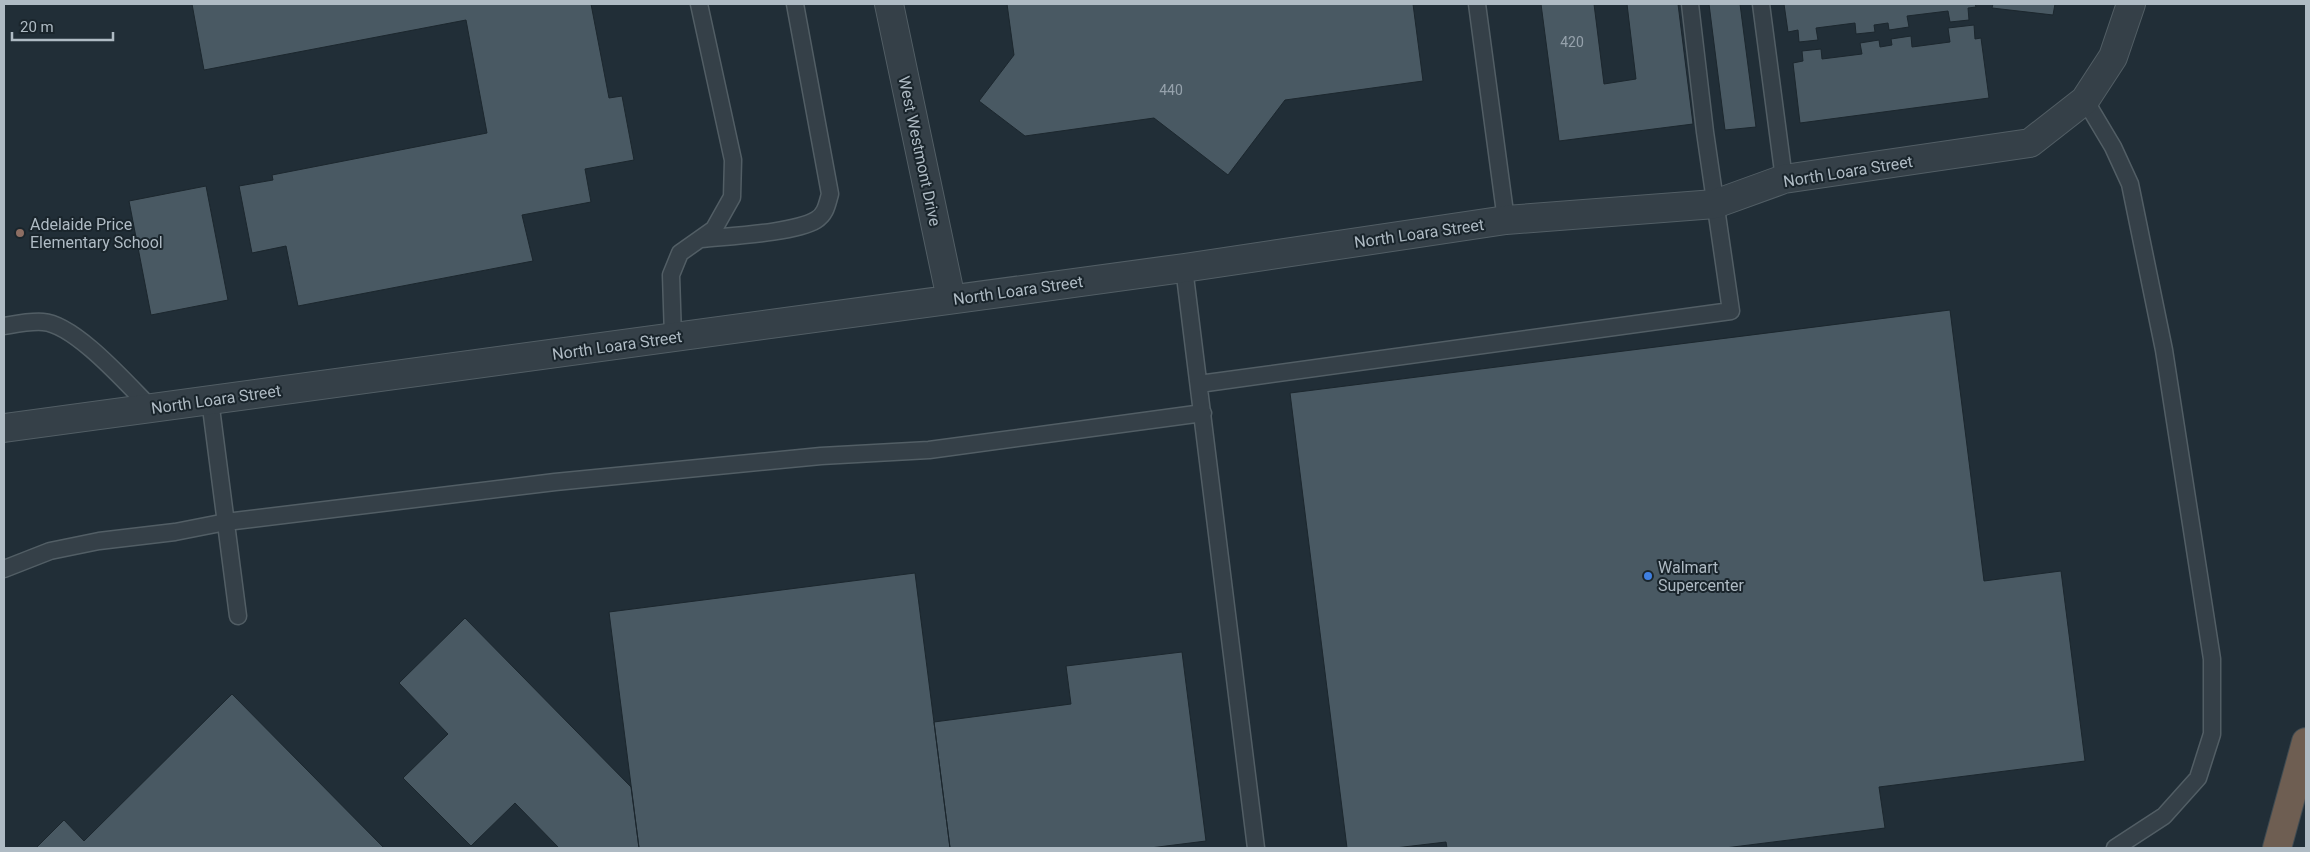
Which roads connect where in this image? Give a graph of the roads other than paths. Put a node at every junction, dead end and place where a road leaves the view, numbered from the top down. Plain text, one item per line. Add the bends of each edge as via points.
1 (699, 4) edge
2 (796, 4) edge
3 (889, 4) edge
4 (1477, 4) edge
5 (1690, 4) edge
6 (1761, 4) edge
7 (2132, 4) edge
8 (2085, 100) junction
9 (1784, 179) junction
10 (1715, 204) junction
11 (1506, 220) junction
12 (699, 240) junction
13 (1184, 268) junction
14 (951, 299) junction
15 (4, 326) edge
16 (673, 337) junction
17 (1199, 384) junction
18 (210, 400) junction
19 (151, 408) junction
20 (1203, 413) junction
21 (4, 428) edge
22 (226, 522) junction
23 (4, 569) edge
24 (238, 616) dead end
25 (2306, 742) edge
26 (1256, 848) edge
27 (2115, 848) edge
28 (2277, 848) edge

1 - 12 lane via 733,160 732,197 714,229
2 - 12 lane via 830,194 826,209 816,220 796,228
3 - 14 street, West Westmont Drive
4 - 11 lane
5 - 10 lane
6 - 9 lane
7 - 8 street via 2113,57
8 - 9 street, North Loara Street via 2030,143
8 - 27 lane via 2130,184 2164,350 2212,660 2212,734 2198,778 2164,816
9 - 10 street, North Loara Street
10 - 11 street, North Loara Street
10 - 17 lane via 1731,310
11 - 13 street, North Loara Street
12 - 16 lane via 680,253 671,275
13 - 14 street, North Loara Street
13 - 17 lane
14 - 16 street, North Loara Street
15 - 19 lane via 44,322 59,327 96,354
16 - 18 street, North Loara Street
17 - 20 lane
18 - 19 street, North Loara Street
18 - 22 lane
19 - 21 street, North Loara Street
20 - 22 lane via 928,450 821,456 556,482
20 - 26 lane
22 - 23 lane via 50,551
22 - 24 lane
25 - 28 highway

